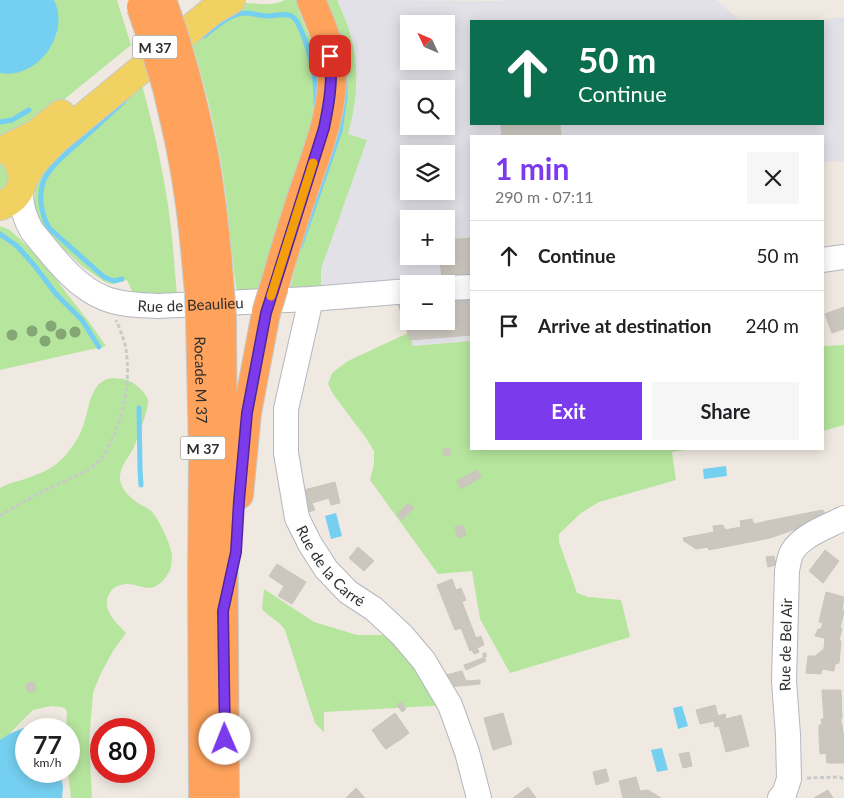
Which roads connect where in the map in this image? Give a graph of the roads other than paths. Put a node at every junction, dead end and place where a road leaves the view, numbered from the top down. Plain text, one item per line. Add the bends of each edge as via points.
1 (196, 0) edge
2 (231, 0) edge
3 (310, 0) edge
4 (145, 2) edge
5 (2, 150) edge
6 (21, 184) junction
7 (0, 208) edge
8 (32, 231) junction
9 (844, 257) edge
10 (824, 260) edge
11 (470, 286) edge
12 (455, 287) edge
13 (400, 293) edge
14 (310, 300) junction
15 (210, 305) junction
16 (844, 518) edge
17 (223, 611) junction
18 (784, 788) edge
19 (203, 798) edge
20 (225, 798) edge
21 (478, 798) edge

1 - 5 main road via 36,134
2 - 6 main road via 212,11 54,141 32,164
3 - 17 highway, bridge via 330,56 329,105 266,313 247,413 236,552
4 - 15 highway, Rocade M 37 / M 37, bridge via 152,39 176,81 182,156
5 - 6 main road via 16,158 20,165
6 - 7 main road via 15,197
6 - 8 street, Rue de Beaulieu via 22,207
7 - 8 street, Rue de Beaulieu
8 - 14 street, Rue de Beaulieu via 82,286 106,299 157,306
9 - 10 street
11 - 12 street
13 - 14 street, Rue de Beaulieu
14 - 21 street, Rue de la Carré via 286,409 286,453 297,518 326,569 348,592 402,635 424,661 450,705 467,752
15 - 17 highway, Rocade M 37 / M 37 via 223,434
15 - 19 highway, Rocade M 37 / M 37 via 203,453
16 - 18 street, Rue de Bel Air via 799,544 788,562 784,681 788,735
17 - 20 highway, Rocade M 37 / M 37

